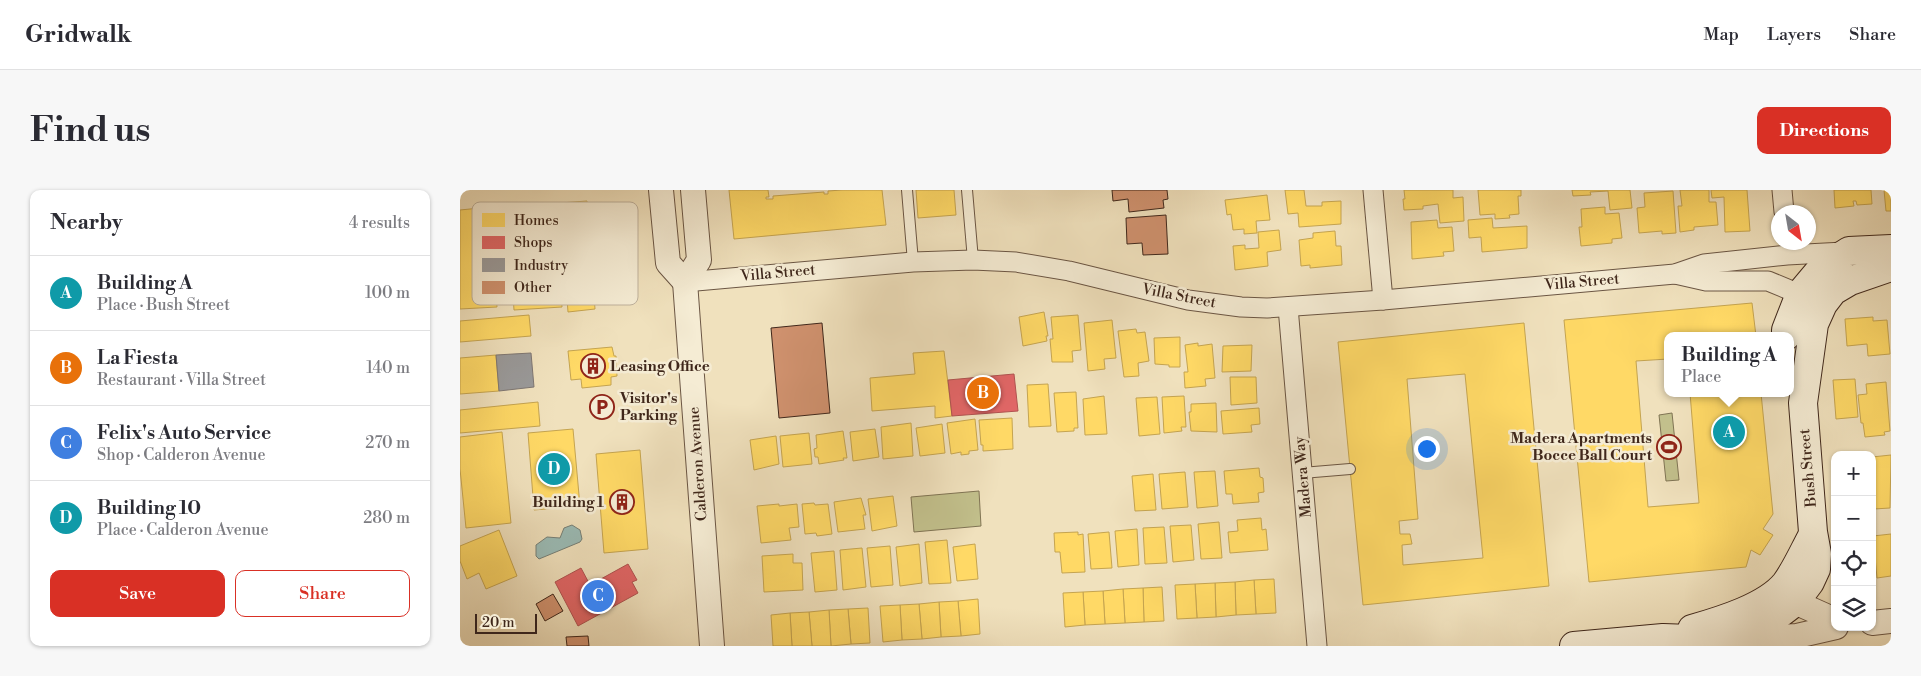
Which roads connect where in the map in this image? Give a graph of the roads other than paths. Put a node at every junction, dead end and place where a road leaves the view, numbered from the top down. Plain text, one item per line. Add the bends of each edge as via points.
1 (661, 190) edge
2 (693, 190) edge
3 (907, 190) edge
4 (967, 190) edge
5 (1373, 190) edge
6 (1782, 190) edge
7 (1783, 205) edge
8 (1891, 249) edge
9 (1781, 250) edge
10 (1816, 250) edge
11 (1849, 251) junction
12 (973, 260) junction
13 (913, 262) junction
14 (1891, 266) edge
15 (1675, 274) junction
16 (685, 282) junction
17 (1811, 299) junction
18 (1382, 300) junction
19 (1288, 307) junction
20 (1786, 332) edge
21 (1794, 384) edge
22 (1803, 403) junction
23 (1350, 469) dead end
24 (1302, 473) junction
25 (1785, 598) junction
26 (1831, 618) edge
27 (1891, 621) edge
28 (1876, 623) edge
29 (1831, 628) edge
30 (1663, 638) junction
31 (1718, 640) junction
32 (1589, 645) edge
33 (712, 646) edge
34 (1317, 646) edge

1 - 16 street via 668,263
2 - 16 street via 699,260
3 - 13 lane
4 - 12 lane
5 - 18 street
6 - 7 street
8 - 11 main road, Villa Street
9 - 15 street, Villa Street via 1704,264
10 - 11 street, Villa Street
11 - 17 main road, Bush Street via 1821,269
12 - 13 street, Villa Street
12 - 19 street, Villa Street via 1016,262 1069,271 1208,303 1250,308
13 - 16 street, Villa Street
14 - 17 main road via 1850,280 1834,291
15 - 17 street, Villa Street via 1706,282 1768,281
15 - 18 street, Villa Street
16 - 33 street, Calderon Avenue
17 - 20 main road, Bush Street
17 - 22 main road, Bush Street via 1814,324
18 - 19 street, Villa Street
19 - 24 street, Madera Way
21 - 22 main road, Bush Street
22 - 25 main road, Bush Street via 1814,532 1785,584
23 - 24 lane
24 - 34 street, Madera Way
25 - 26 street
25 - 30 main road
25 - 31 main road, Bush Street via 1778,615 1753,629
27 - 28 street
29 - 31 street via 1791,637
30 - 31 main road, Bush Street
30 - 32 main road

